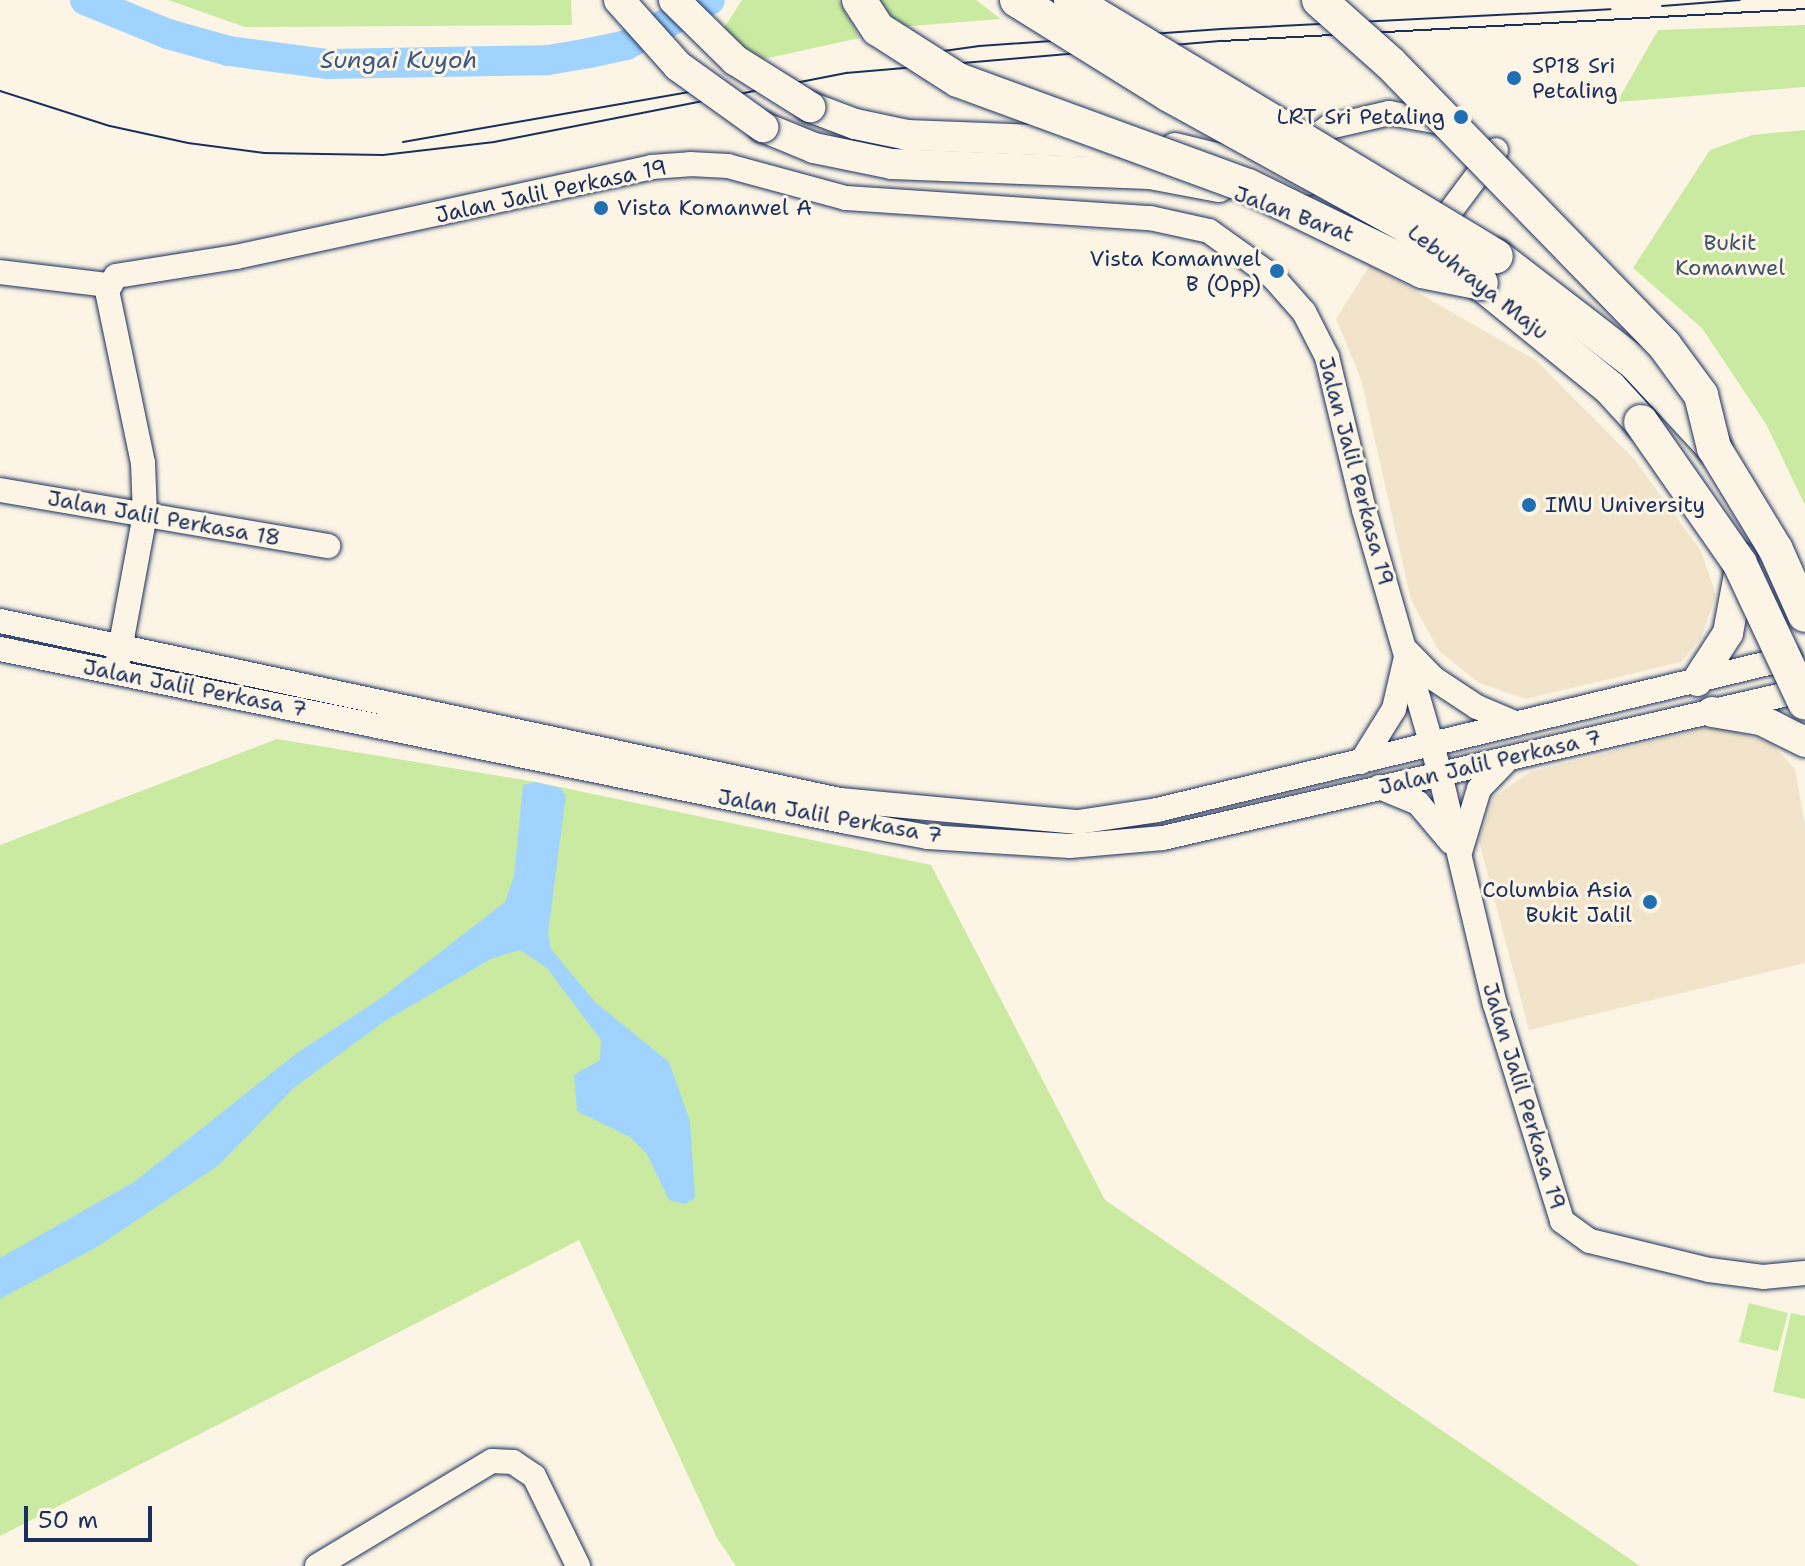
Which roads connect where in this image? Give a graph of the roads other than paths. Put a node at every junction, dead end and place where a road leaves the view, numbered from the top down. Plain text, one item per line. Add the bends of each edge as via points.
1 (619, 0) edge
2 (674, 0) edge
3 (859, 0) edge
4 (1017, 0) edge
5 (1071, 0) edge
6 (1319, 0) edge
7 (1267, 183) junction
8 (1422, 251) junction
9 (0, 272) edge
10 (1481, 283) junction
11 (107, 288) junction
12 (1714, 448) junction
13 (0, 490) edge
14 (145, 515) junction
15 (328, 546) dead end
16 (1742, 558) junction
17 (1805, 602) edge
18 (1805, 615) edge
19 (0, 621) edge
20 (122, 645) junction
21 (0, 649) edge
22 (1407, 651) junction
23 (1797, 658) edge
24 (116, 671) junction
25 (1697, 681) junction
26 (1804, 697) edge
27 (1712, 712) junction
28 (1517, 724) junction
29 (1805, 742) edge
30 (1432, 745) junction
31 (1509, 758) junction
32 (1361, 762) junction
33 (1440, 774) junction
34 (1379, 787) junction
35 (1460, 854) junction
36 (1805, 1273) edge
37 (317, 1566) edge
38 (578, 1566) edge

1 - 7 main road, Jalan Barat, bridge via 678,66 763,127 814,148 892,164
2 - 7 main road, Jalan Barat, bridge via 735,60 810,107 855,124 907,135 1133,143
3 - 10 highway, bridge via 878,29 958,80 1248,186 1422,271
4 - 10 highway, Lebuhraya Maju, bridge via 1168,94 1407,226
5 - 12 highway, Lebuhraya Maju, bridge via 1468,236 1547,291 1661,386
6 - 12 highway, bridge via 1382,55 1665,346 1701,395
7 - 8 main road, Jalan Barat via 1311,181
7 - 8 street via 1329,127 1389,113 1459,126 1497,149
8 - 16 main road, Jalan Barat via 1535,331 1635,416 1702,498
8 - 17 main road, Jalan Barat via 1496,275 1570,326 1641,390 1742,506
9 - 11 street, Jalan Jalil Perkasa 19
10 - 26 highway, Lebuhraya Maju, bridge via 1610,388 1678,470 1740,564
11 - 14 street via 143,463
11 - 22 street, Jalan Jalil Perkasa 19 via 116,276 236,257 651,167 690,164 728,166 846,198 1150,218 1209,231 1273,277 1304,312 1327,357 1364,510
12 - 18 highway, Lebuhraya Maju, bridge via 1776,550
13 - 14 street, Jalan Jalil Perkasa 18
14 - 15 street, Jalan Jalil Perkasa 18
14 - 20 street
16 - 23 main road, Jalan Barat
16 - 25 main road via 1728,633
19 - 20 street, Jalan Jalil Perkasa 7
20 - 24 street
20 - 32 street, Jalan Jalil Perkasa 7 via 810,794 952,813 1078,822 1157,810
21 - 24 street, Jalan Jalil Perkasa 7
22 - 28 street via 1433,678 1477,707
22 - 30 street, Jalan Jalil Perkasa 19
22 - 32 street via 1394,709
23 - 25 street, Jalan Jalil Perkasa 7
23 - 26 main road, Jalan Barat
24 - 34 street, Jalan Jalil Perkasa 7 via 928,837 1070,846 1134,844
25 - 28 street, Jalan Jalil Perkasa 7
26 - 27 street, Jalan Jalil Perkasa 7
27 - 29 main road via 1761,720
27 - 31 street, Jalan Jalil Perkasa 7
28 - 30 street, Jalan Jalil Perkasa 7
30 - 32 street, Jalan Jalil Perkasa 7
30 - 33 street, Jalan Jalil Perkasa 19
31 - 33 street, Jalan Jalil Perkasa 7
31 - 35 street via 1479,789
33 - 34 street, Jalan Jalil Perkasa 7
33 - 35 street, Jalan Jalil Perkasa 19
34 - 35 street via 1418,803
35 - 36 street, Jalan Jalil Perkasa 19 via 1495,1004 1562,1221 1590,1241 1709,1270 1763,1277
37 - 38 street via 492,1461 513,1462 534,1476

